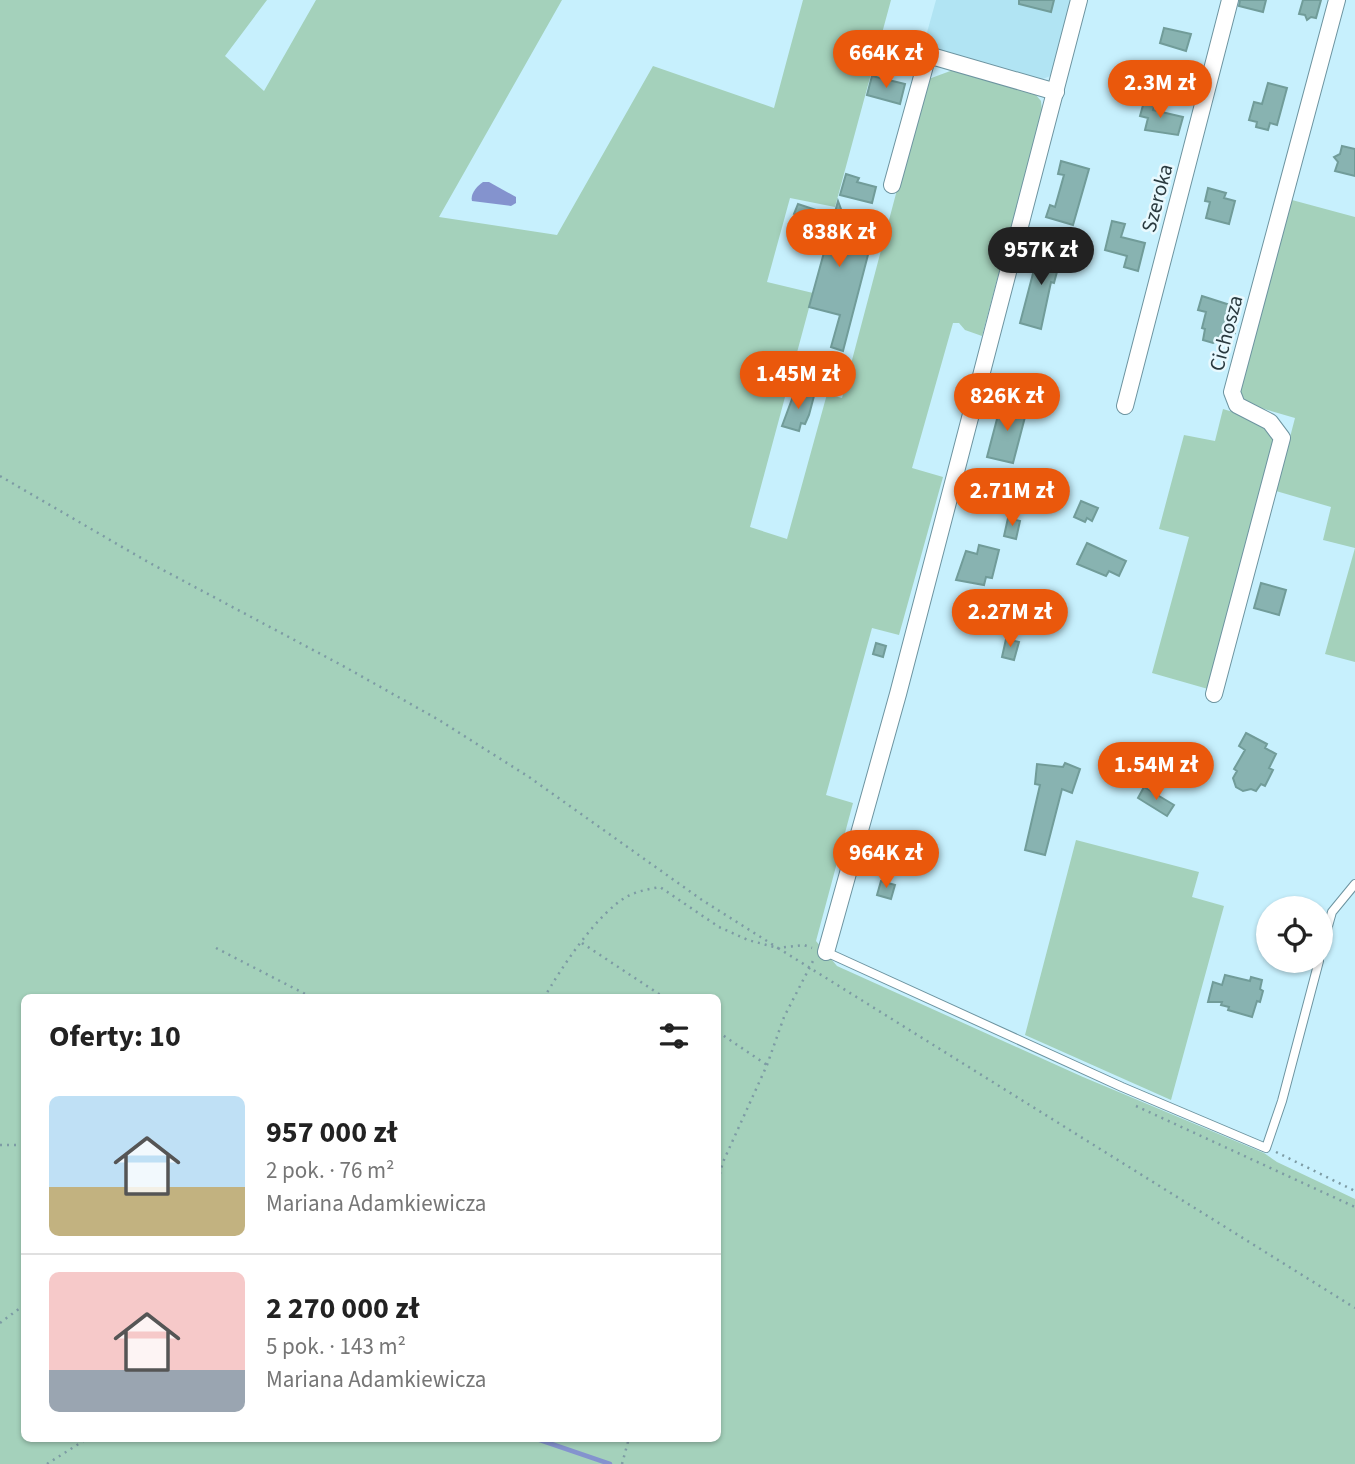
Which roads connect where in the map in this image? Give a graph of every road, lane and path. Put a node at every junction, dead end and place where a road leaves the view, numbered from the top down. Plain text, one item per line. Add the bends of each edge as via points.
1 (1079, 0) edge
2 (1230, 0) edge
3 (1337, 0) edge
4 (1056, 92) junction
5 (892, 185) dead end
6 (1125, 406) dead end
7 (0, 476) edge
8 (1214, 694) dead end
9 (1355, 884) edge
10 (1333, 911) edge
11 (582, 943) junction
12 (216, 948) dead end
13 (778, 948) junction
14 (826, 952) junction
15 (809, 968) junction
16 (1316, 973) edge
17 (305, 994) edge
18 (546, 994) edge
19 (659, 994) edge
20 (721, 1034) edge
21 (767, 1065) junction
22 (0, 1145) edge
23 (21, 1145) edge
24 (1266, 1148) junction
25 (721, 1170) edge
26 (1355, 1191) edge
27 (21, 1307) edge
28 (1355, 1308) edge
29 (0, 1323) edge
30 (82, 1442) edge
31 (628, 1442) edge
32 (47, 1464) edge
33 (622, 1464) edge

1 - 4 street
2 - 6 street, Szeroka
3 - 8 street, Cichosza via 1232,392 1237,405 1270,422 1282,438
4 - 5 street via 928,55
4 - 14 street
7 - 13 path via 439,720
9 - 10 lane
11 - 13 path via 626,897 660,887 719,928
11 - 18 path
11 - 19 path
12 - 17 path
13 - 14 path via 804,945
13 - 15 path
14 - 15 path
14 - 24 lane
15 - 21 path
15 - 28 path
16 - 24 lane
20 - 21 path
21 - 25 path
22 - 23 path
24 - 26 path
27 - 29 path
30 - 32 path
31 - 33 path

